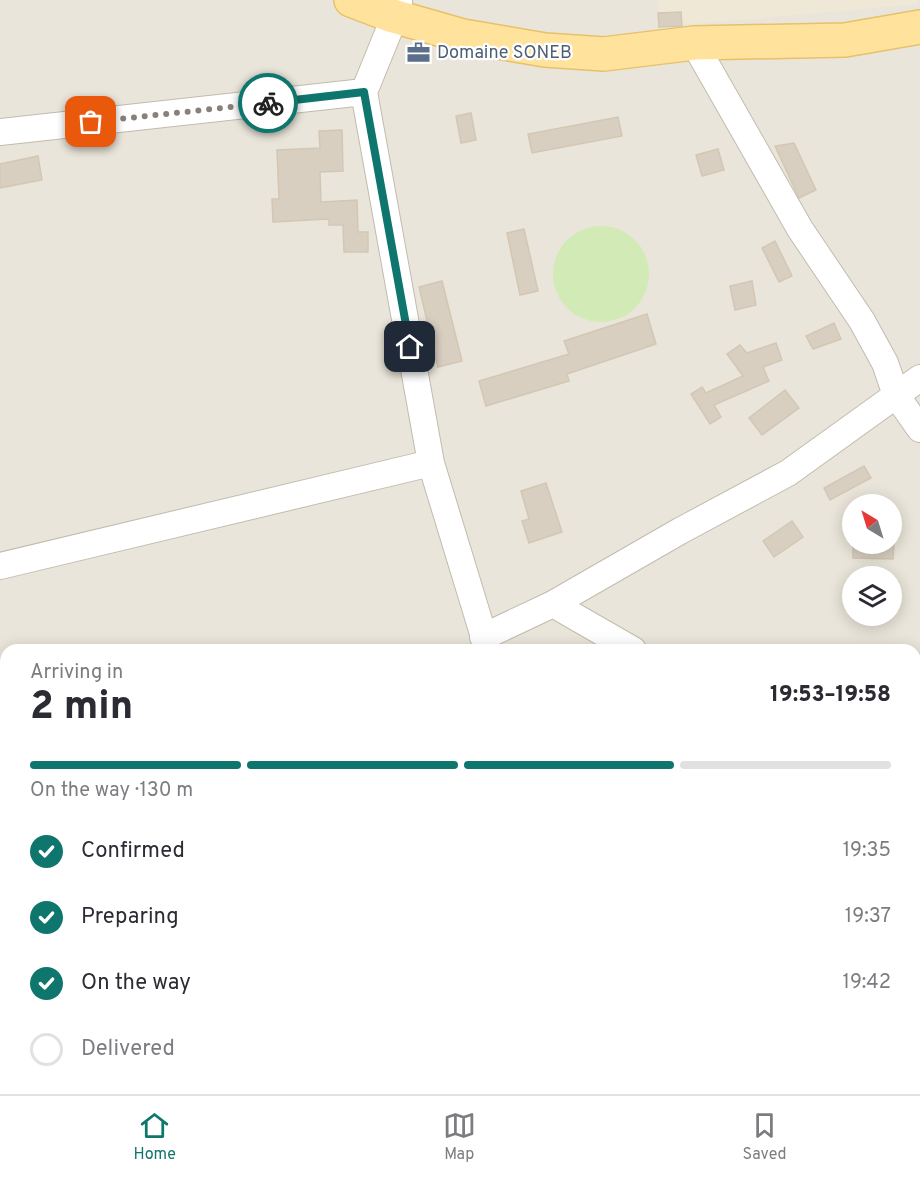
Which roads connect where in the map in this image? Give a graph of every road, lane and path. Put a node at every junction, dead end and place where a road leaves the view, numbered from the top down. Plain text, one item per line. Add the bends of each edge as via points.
1 (351, 0) edge
2 (396, 8) edge
3 (920, 27) edge
4 (694, 42) junction
5 (364, 92) junction
6 (0, 132) edge
7 (920, 378) edge
8 (896, 395) junction
9 (920, 429) edge
10 (431, 463) junction
11 (0, 566) edge
12 (553, 604) junction
13 (485, 643) edge
14 (623, 644) edge

1 - 2 main road
2 - 4 main road via 463,36 545,50 604,54
2 - 5 street
3 - 4 main road via 845,40
4 - 8 street via 800,229 862,321 885,363
5 - 6 street
5 - 10 street
7 - 8 street
8 - 9 street
8 - 12 street via 788,472
10 - 11 street
10 - 13 street
12 - 13 street
12 - 14 street

